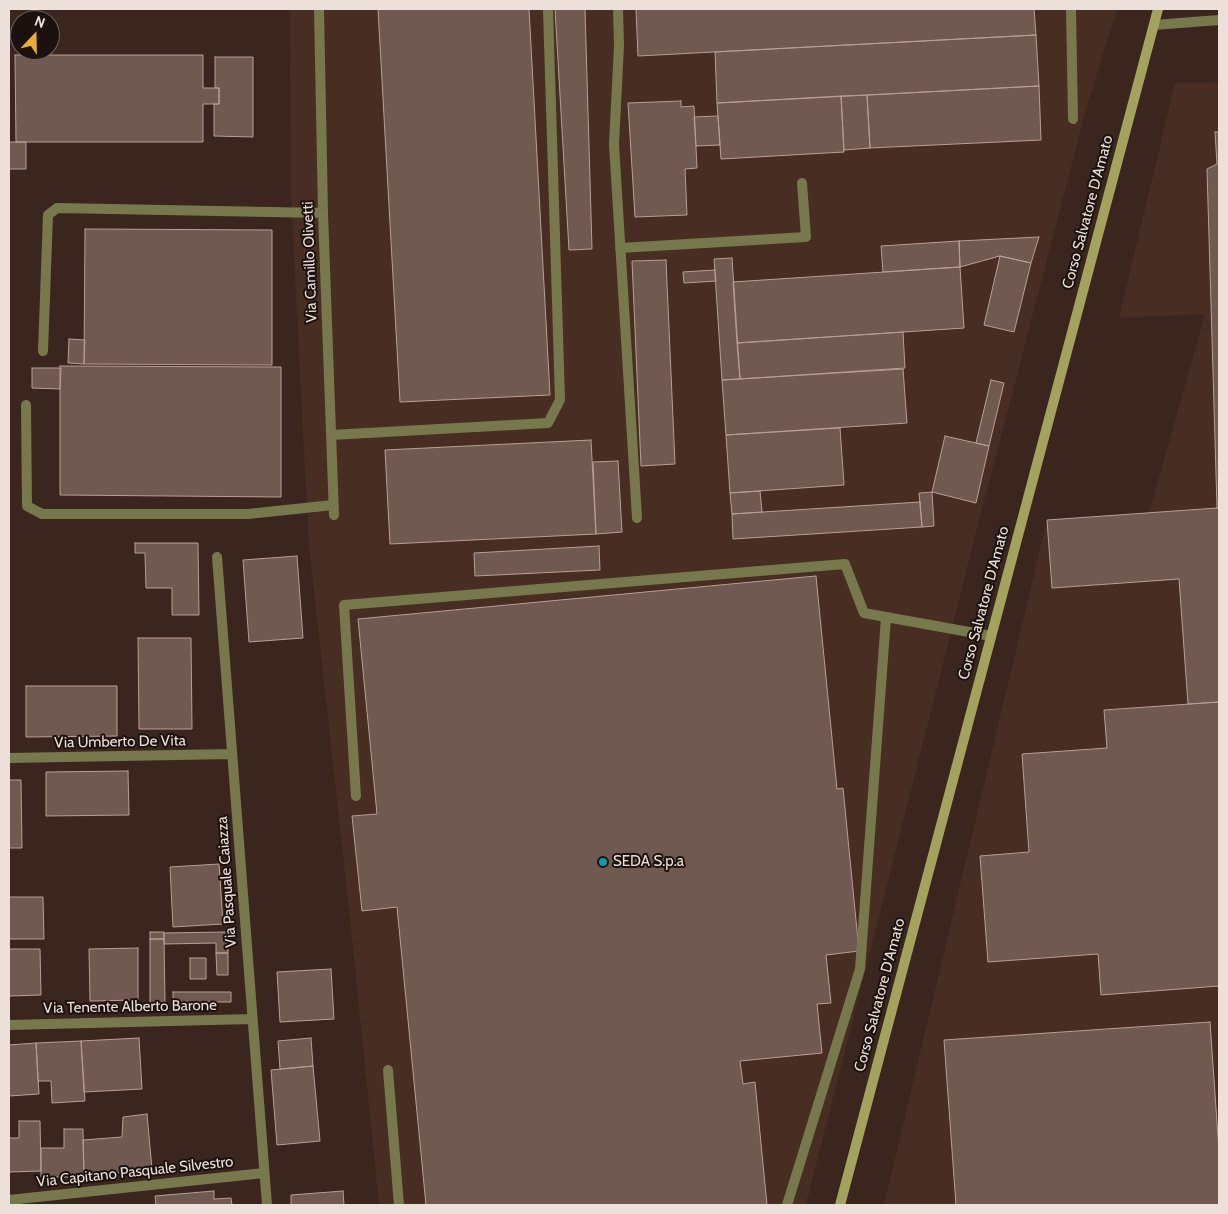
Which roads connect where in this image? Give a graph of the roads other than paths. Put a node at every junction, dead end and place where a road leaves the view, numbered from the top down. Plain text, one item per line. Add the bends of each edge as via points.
1 (319, 9) edge
2 (548, 9) edge
3 (618, 9) edge
4 (1071, 9) edge
5 (1158, 9) edge
6 (1219, 20) edge
7 (1154, 25) junction
8 (1073, 119) dead end
9 (802, 183) dead end
10 (323, 213) junction
11 (620, 248) junction
12 (43, 351) dead end
13 (26, 406) dead end
14 (331, 435) junction
15 (637, 518) dead end
16 (217, 556) dead end
17 (886, 618) junction
18 (991, 636) junction
19 (232, 754) junction
20 (9, 758) edge
21 (356, 796) dead end
22 (252, 1019) junction
23 (9, 1025) edge
24 (388, 1070) dead end
25 (264, 1173) junction
26 (9, 1200) edge
27 (267, 1205) edge
28 (399, 1205) edge
29 (788, 1205) edge
30 (840, 1205) edge

1 - 10 street, Via Camillo Olivetti
2 - 14 street via 560,400 548,423
3 - 11 street via 614,144
4 - 8 street
5 - 7 street, Corso Salvatore D'Amato
6 - 7 street
7 - 18 street, Corso Salvatore D'Amato
9 - 11 street via 806,236
10 - 12 street via 56,208 48,215
10 - 14 street, Via Camillo Olivetti
11 - 15 street
13 - 14 street, Via Camillo Olivetti via 27,506 42,514 248,514 333,510
16 - 19 street, Via Pasquale Caiazza
17 - 18 street
17 - 21 street via 864,614 845,564 344,605
17 - 29 street via 860,968
18 - 30 street, Corso Salvatore D'Amato
19 - 20 street, Via Umberto De Vita
19 - 22 street, Via Pasquale Caiazza
22 - 23 street, Via Tenente Alberto Barone
22 - 25 street, Via Pasquale Caiazza
24 - 28 street
25 - 26 street, Via Capitano Pasquale Silvestro
25 - 27 street, Via Pasquale Caiazza

